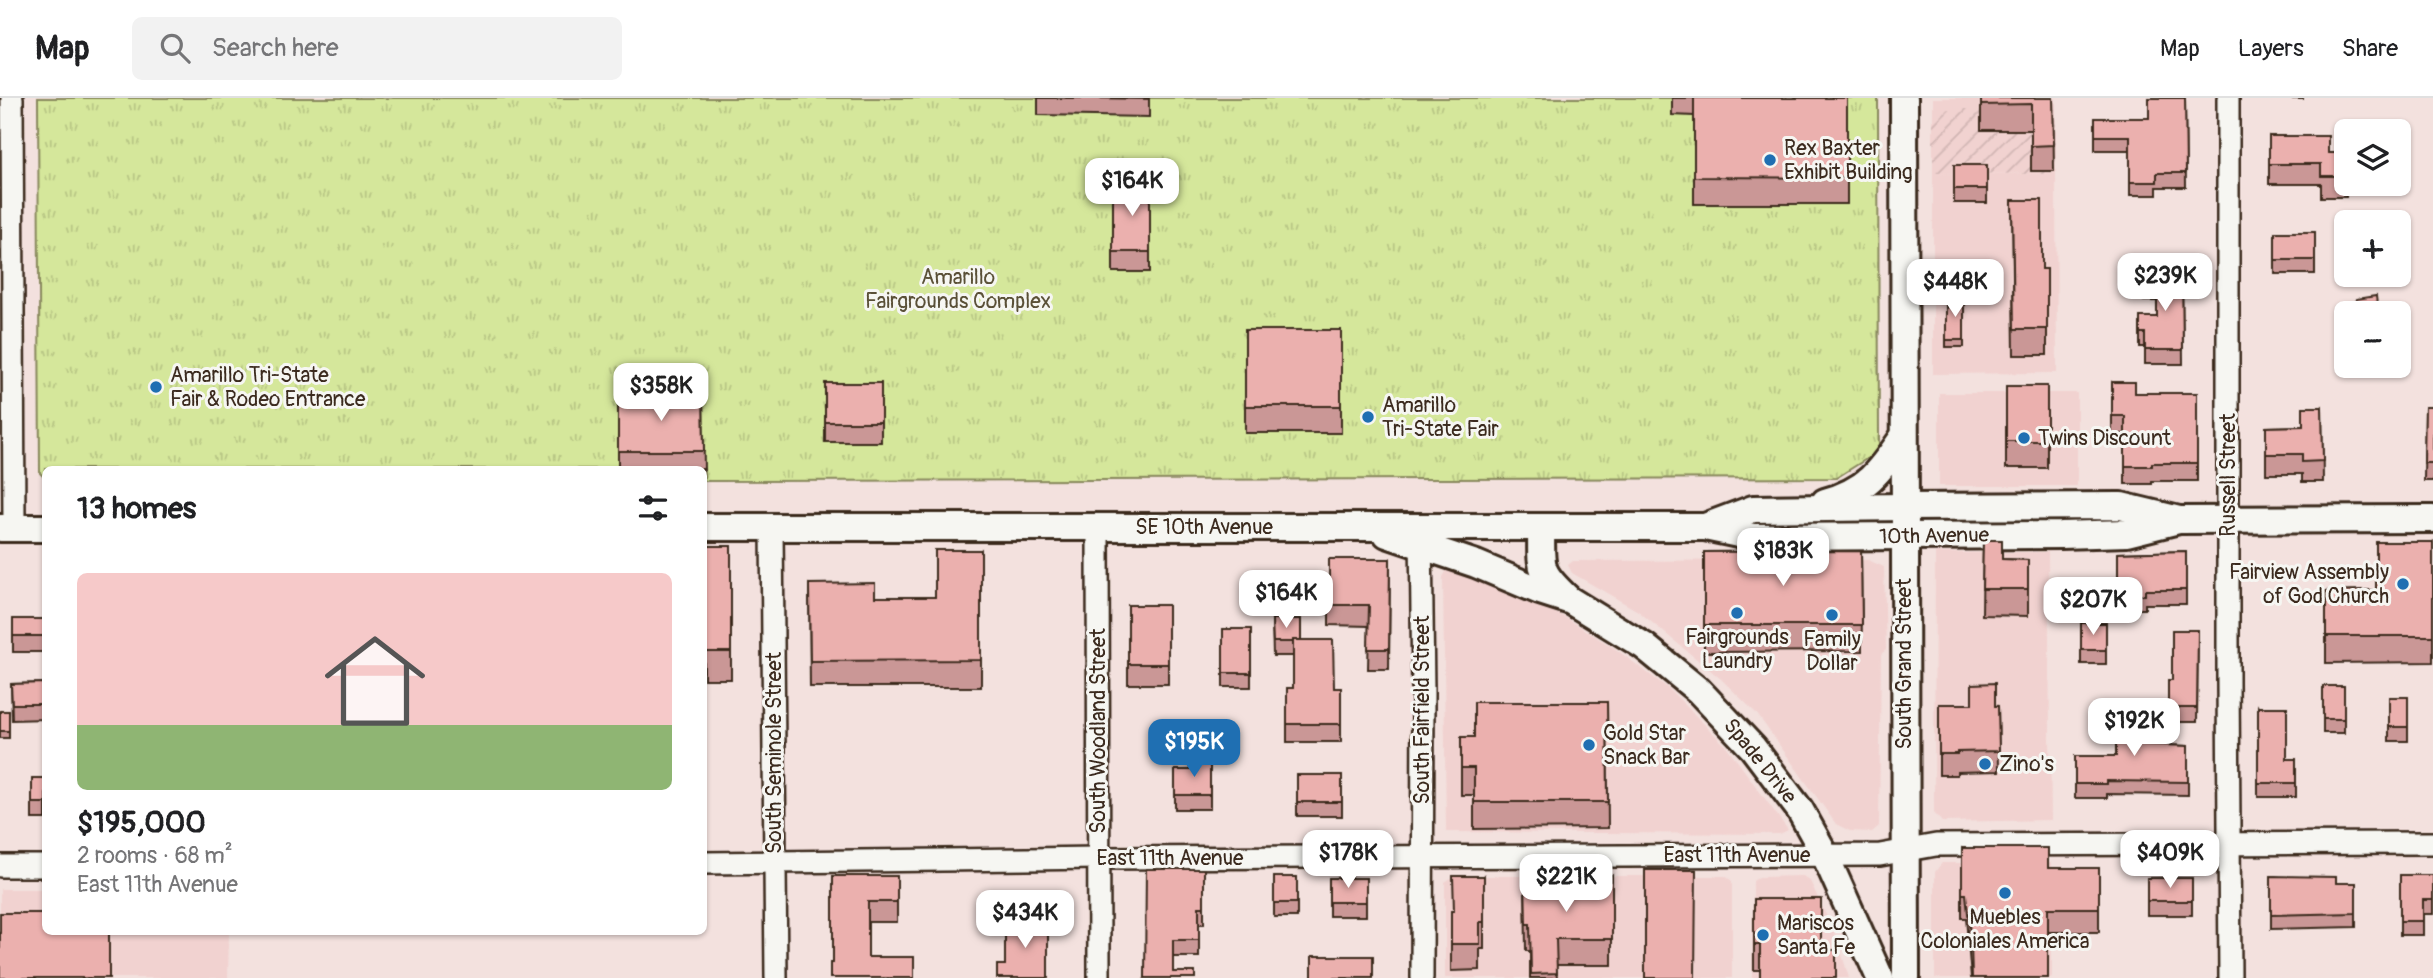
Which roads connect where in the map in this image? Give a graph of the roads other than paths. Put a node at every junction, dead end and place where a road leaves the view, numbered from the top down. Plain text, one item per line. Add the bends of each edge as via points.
1 (12, 98) edge
2 (1904, 98) edge
3 (2228, 98) edge
4 (1904, 436) junction
5 (1903, 507) junction
6 (1803, 508) junction
7 (2433, 519) edge
8 (2179, 520) junction
9 (2228, 520) junction
10 (1358, 526) joint
11 (707, 527) edge
12 (772, 527) junction
13 (1098, 527) junction
14 (1541, 527) junction
15 (1705, 527) junction
16 (7, 528) edge
17 (42, 528) edge
18 (1421, 535) junction
19 (1904, 537) junction
20 (1571, 601) junction
21 (2230, 844) junction
22 (2433, 844) edge
23 (1905, 850) junction
24 (1825, 855) junction
25 (1422, 856) junction
26 (1098, 859) junction
27 (707, 863) edge
28 (775, 863) junction
29 (0, 866) edge
30 (42, 866) edge
31 (776, 978) edge
32 (1099, 978) edge
33 (1422, 978) edge
34 (1880, 978) edge
35 (1906, 978) edge
36 (2230, 978) edge

1 - 16 street
2 - 4 main road, South Grand Street
3 - 9 street, Russell Street
4 - 5 main road, South Grand Street
4 - 6 main road via 1869,483
5 - 6 main road, 10th Avenue
5 - 8 main road, 10th Avenue via 2121,506
5 - 19 main road, South Grand Street
6 - 15 main road, 10th Avenue via 1753,509
7 - 9 main road, 10th Avenue
8 - 9 main road, 10th Avenue
8 - 19 main road, 10th Avenue via 2127,533
9 - 21 street, Russell Street
10 - 13 main road, SE 10th Avenue
10 - 18 main road, Spade Drive
11 - 12 main road, SE 10th Avenue
12 - 13 main road, SE 10th Avenue
12 - 28 street, South Seminole Street
13 - 26 street, South Woodland Street
14 - 15 main road
14 - 18 main road
14 - 20 main road, Spade Drive via 1543,571
15 - 19 main road, 10th Avenue via 1753,537
16 - 17 main road
18 - 20 main road, Spade Drive
18 - 25 street, South Fairfield Street
19 - 23 main road, South Grand Street
20 - 24 main road, Spade Drive via 1644,646 1699,691 1771,770
21 - 22 street, East 11th Avenue
21 - 23 street, East 11th Avenue via 1936,845
21 - 36 street, Russell Street
23 - 24 street, East 11th Avenue
23 - 35 main road, South Grand Street
24 - 25 street, East 11th Avenue
24 - 34 main road, Spade Drive
25 - 26 street, East 11th Avenue
25 - 33 street, South Fairfield Street
26 - 28 street, East 11th Avenue
26 - 32 street, South Woodland Street
27 - 28 street, East 11th Avenue
28 - 31 street, South Seminole Street
29 - 30 street

